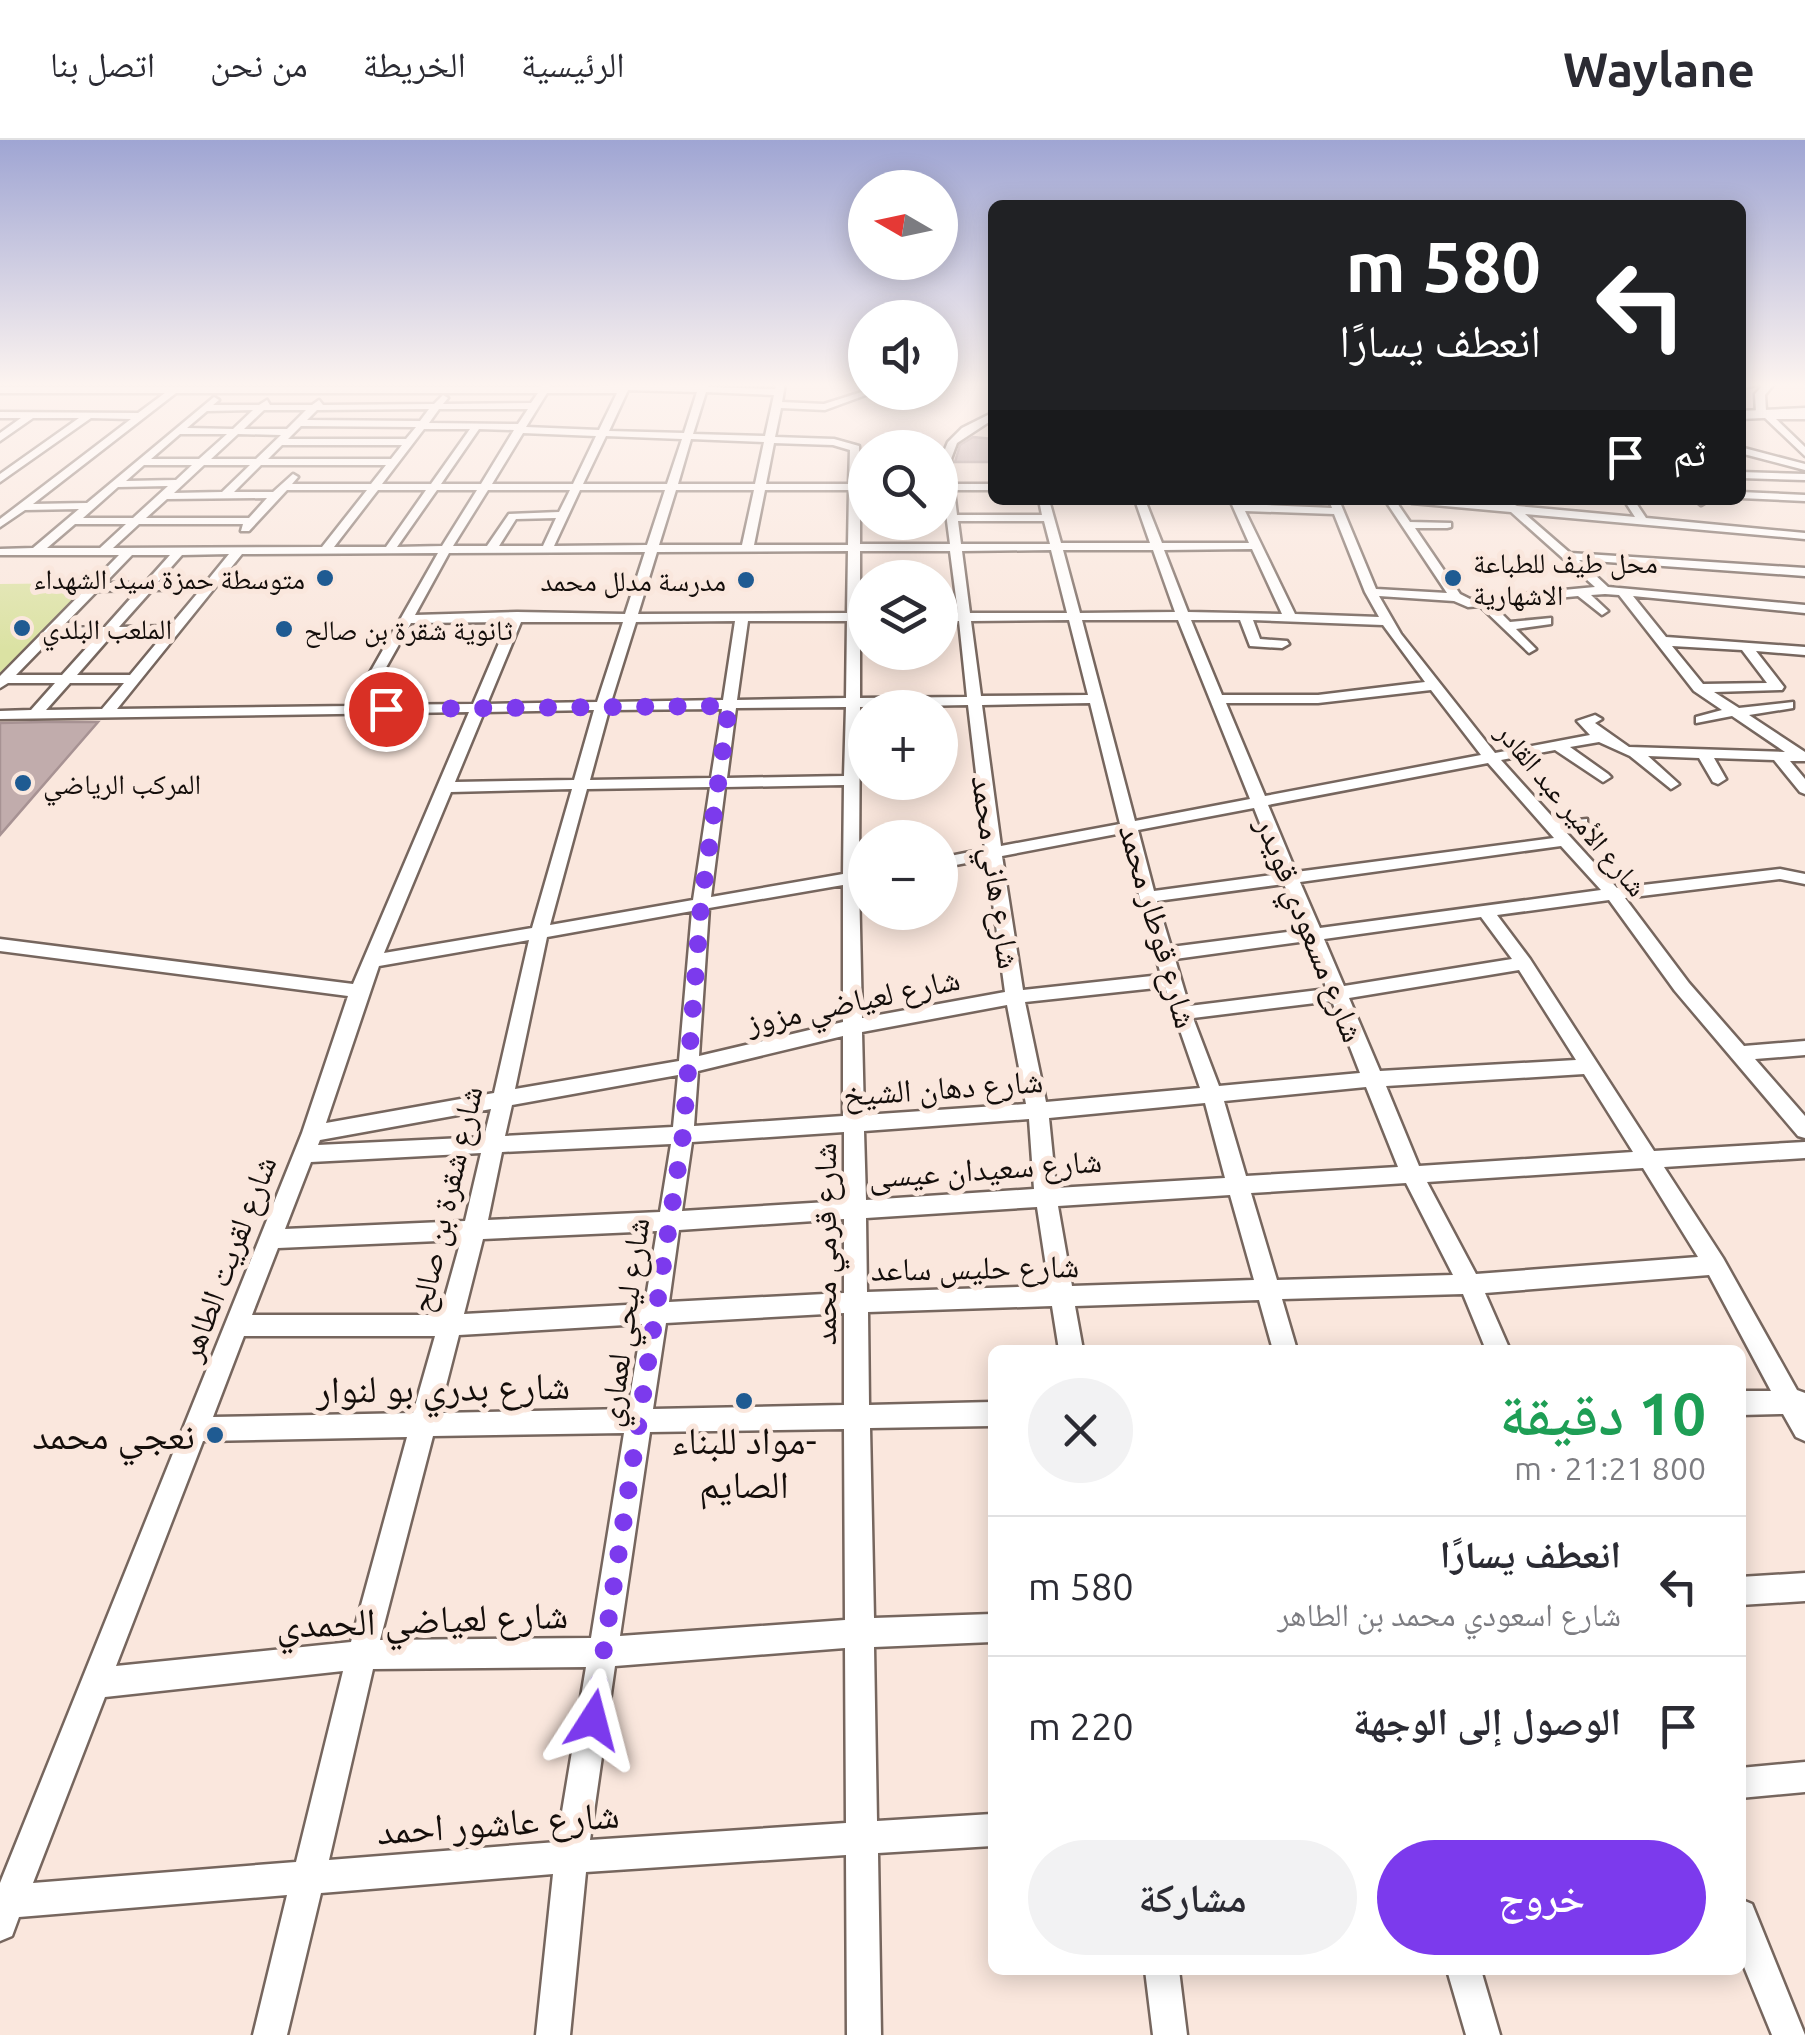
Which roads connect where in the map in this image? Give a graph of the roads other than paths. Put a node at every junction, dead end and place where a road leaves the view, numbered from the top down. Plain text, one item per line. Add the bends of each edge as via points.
1 (67, 472) edge
2 (130, 472) edge
3 (191, 472) edge
4 (249, 472) edge
5 (299, 472) edge
6 (383, 472) edge
7 (443, 472) edge
8 (494, 472) edge
9 (583, 472) edge
10 (676, 472) edge
11 (763, 472) edge
12 (1746, 475) edge
13 (24, 476) dead end
14 (43, 476) dead end
15 (62, 476) junction
16 (2, 477) edge
17 (1805, 477) edge
18 (116, 484) junction
19 (178, 484) junction
20 (370, 487) junction
21 (576, 487) junction
22 (848, 487) edge
23 (958, 487) edge
24 (976, 487) junction
25 (988, 487) edge
26 (432, 488) junction
27 (485, 488) junction
28 (672, 488) junction
29 (760, 488) junction
30 (280, 491) junction
31 (1746, 494) edge
32 (164, 496) junction
33 (224, 496) junction
34 (1805, 498) edge
35 (1142, 505) edge
36 (1236, 505) edge
37 (1335, 505) edge
38 (1393, 505) edge
39 (1509, 505) edge
40 (1632, 505) edge
41 (20, 506) junction
42 (90, 506) junction
43 (1046, 509) edge
44 (564, 516) junction
45 (958, 518) edge
46 (981, 518) junction
47 (252, 520) junction
48 (73, 521) junction
49 (136, 521) junction
50 (1644, 523) junction
51 (0, 524) edge
52 (1404, 525) junction
53 (1446, 525) dead end
54 (1805, 536) edge
55 (855, 540) edge
56 (953, 540) edge
57 (1158, 545) junction
58 (652, 546) junction
59 (748, 546) junction
60 (854, 546) junction
61 (954, 546) junction
62 (1056, 546) junction
63 (1257, 546) junction
64 (548, 547) junction
65 (492, 548) junction
66 (390, 549) junction
67 (446, 549) junction
68 (104, 550) junction
69 (130, 550) junction
70 (180, 550) junction
71 (233, 550) junction
72 (326, 550) junction
73 (0, 552) edge
74 (37, 552) junction
75 (1564, 556) junction
76 (855, 560) edge
77 (1805, 572) edge
78 (209, 585) junction
79 (96, 586) junction
80 (148, 586) junction
81 (1605, 590) junction
82 (1371, 592) junction
83 (1582, 593) junction
84 (1624, 593) junction
85 (1456, 597) junction
86 (1483, 602) junction
87 (1805, 609) edge
88 (1602, 610) dead end
89 (517, 616) junction
90 (634, 616) junction
91 (742, 616) junction
92 (1183, 616) junction
93 (1246, 616) junction
94 (1290, 616) junction
95 (848, 617) edge
96 (1075, 617) junction
97 (958, 618) edge
98 (964, 618) junction
99 (408, 619) junction
100 (1386, 621) junction
101 (1547, 621) dead end
102 (1507, 626) junction
103 (174, 630) junction
104 (108, 631) junction
105 (50, 632) junction
106 (1662, 640) junction
107 (1282, 644) dead end
108 (1746, 647) junction
109 (1529, 650) dead end
110 (1805, 651) edge
111 (64, 679) junction
112 (134, 680) junction
113 (2, 682) edge
114 (1435, 685) junction
115 (1699, 688) junction
116 (1094, 699) junction
117 (1218, 699) junction
118 (958, 702) edge
119 (974, 702) junction
120 (848, 704) edge
121 (1788, 705) dead end
122 (604, 706) junction
123 (729, 706) junction
124 (478, 708) junction
125 (356, 709) junction
126 (108, 712) junction
127 (1734, 712) junction
128 (35, 714) junction
129 (0, 715) edge
130 (1595, 718) dead end
131 (1700, 720) dead end
132 (1601, 737) junction
133 (1557, 744) junction
134 (1635, 752) junction
135 (1705, 756) junction
136 (1803, 756) edge
137 (1491, 758) junction
138 (1780, 758) junction
139 (1603, 777) dead end
140 (1718, 779) dead end
141 (848, 780) edge
142 (718, 782) junction
143 (580, 784) junction
144 (1671, 784) dead end
145 (447, 787) junction
146 (1805, 789) edge
147 (1260, 802) junction
148 (1581, 822) dead end
149 (1131, 829) junction
150 (1559, 834) junction
151 (994, 854) junction
152 (958, 860) edge
153 (848, 879) edge
154 (1805, 879) edge
155 (1291, 880) junction
156 (1613, 894) junction
157 (1147, 897) junction
158 (701, 905) junction
159 (1486, 912) junction
160 (856, 930) edge
161 (539, 933) junction
162 (1313, 934) junction
163 (0, 945) edge
164 (1166, 954) junction
165 (372, 961) junction
166 (1524, 963) junction
167 (1173, 980) junction
168 (359, 991) junction
169 (1336, 994) junction
170 (1015, 997) junction
171 (1182, 1013) junction
172 (852, 1027) junction
173 (1805, 1048) edge
174 (1738, 1052) junction
175 (689, 1066) junction
176 (1586, 1067) junction
177 (1372, 1078) junction
178 (1214, 1096) junction
179 (502, 1100) junction
180 (1038, 1111) junction
181 (856, 1122) junction
182 (1805, 1130) edge
183 (683, 1135) junction
184 (307, 1143) junction
185 (493, 1146) junction
186 (1805, 1150) edge
187 (1646, 1160) junction
188 (1413, 1177) junction
189 (1240, 1184) junction
190 (1046, 1198) junction
191 (857, 1209) junction
192 (671, 1221) junction
193 (475, 1228) junction
194 (269, 1240) junction
195 (1715, 1265) junction
196 (1470, 1284) junction
197 (1268, 1292) junction
198 (1066, 1298) junction
199 (856, 1302) junction
200 (658, 1315) junction
201 (448, 1325) junction
202 (236, 1326) junction
203 (1071, 1345) edge
204 (1284, 1345) edge
205 (1496, 1345) edge
206 (1798, 1402) edge
207 (1746, 1403) edge
208 (988, 1414) edge
209 (857, 1419) junction
210 (642, 1421) junction
211 (425, 1424) junction
212 (1805, 1428) edge
213 (194, 1430) junction
214 (1805, 1587) edge
215 (1746, 1591) edge
216 (988, 1628) edge
217 (860, 1632) junction
218 (604, 1652) junction
219 (362, 1655) junction
220 (94, 1682) junction
221 (1805, 1778) edge
222 (1746, 1782) edge
223 (988, 1830) edge
224 (863, 1838) junction
225 (572, 1857) junction
226 (310, 1876) junction
227 (5, 1913) edge
228 (1746, 1931) edge
229 (1163, 1975) edge
230 (1465, 1975) edge
231 (270, 2035) edge
232 (552, 2035) edge
233 (864, 2035) edge
234 (1170, 2035) edge
235 (1483, 2035) edge
236 (1789, 2035) edge

1 - 15 street
2 - 18 street
3 - 19 street
4 - 33 street
5 - 30 street
6 - 20 street
7 - 26 street
8 - 27 street
9 - 21 street
10 - 28 street, شارع شقرة بن صالح
11 - 29 street
12 - 17 street
13 - 16 street
14 - 15 street
15 - 41 street
18 - 19 street
18 - 42 street
19 - 32 street
20 - 26 street
20 - 30 street
20 - 72 street
21 - 27 street
21 - 28 street
21 - 44 street
22 - 29 street
23 - 24 street
24 - 25 street
24 - 46 street
26 - 27 street
26 - 66 street
27 - 67 street
28 - 29 street
28 - 58 street, شارع شقرة بن صالح
29 - 59 street
30 - 33 street
30 - 47 street
31 - 34 street
32 - 33 street
32 - 49 street
35 - 57 street, شارع مسعودي قويدر
36 - 63 street
37 - 82 street, شارع الأمير عبد القادر
38 - 52 street
39 - 50 street
39 - 75 street
40 - 50 street
41 - 42 street
41 - 51 street
42 - 48 street
43 - 46 street
43 - 62 street, شارع قوطار محمد
44 - 64 street
44 - 65 street via 514,515
45 - 46 street
47 - 49 street
47 - 71 street
48 - 49 street
48 - 74 street
49 - 68 street
50 - 54 street
52 - 53 street
52 - 85 street
55 - 60 street, شارع قرمي محمد
56 - 61 street, شارع هاني محمد
57 - 62 street
57 - 63 street
57 - 92 street, شارع مسعودي قويدر
58 - 59 street
58 - 64 street
58 - 90 street, شارع شقرة بن صالح
59 - 60 street
60 - 61 street
60 - 76 street, شارع قرمي محمد
61 - 62 street
61 - 98 street, شارع هاني محمد
62 - 96 street, شارع قوطار محمد
63 - 94 street
64 - 65 street
65 - 67 street
66 - 67 street
66 - 72 street
67 - 99 street
68 - 69 street
68 - 74 street
69 - 70 street
69 - 79 street
70 - 71 street
70 - 80 street
71 - 72 street
71 - 78 street
73 - 74 street
75 - 77 street
75 - 81 street
78 - 80 street
78 - 103 street
79 - 80 street
79 - 105 street
80 - 104 street
81 - 83 street
81 - 84 street
82 - 85 street
82 - 100 street, شارع الأمير عبد القادر
83 - 86 street
83 - 88 street
84 - 87 street
84 - 106 street
85 - 86 street
86 - 102 street
89 - 90 street
89 - 99 street
89 - 124 street, شارع لقريت الطاهر
90 - 91 street
90 - 122 street, شارع شقرة بن صالح
91 - 95 street
91 - 123 street, شارع ليحي لعماري
92 - 93 street
92 - 96 street
92 - 117 street, شارع مسعودي قويدر
93 - 94 street
93 - 107 street via 1255,643
94 - 100 street
96 - 98 street
96 - 116 street, شارع قوطار محمد
97 - 98 street
98 - 119 street, شارع هاني محمد
99 - 125 street
100 - 114 street, شارع الأمير عبد القادر
101 - 102 street
102 - 109 street
103 - 104 street
103 - 112 street
104 - 105 street
104 - 111 street
105 - 113 street
106 - 108 street
106 - 115 street
108 - 110 street
108 - 115 street via 1776,687
111 - 112 street
111 - 113 street
111 - 128 street
112 - 126 street
114 - 117 street via 1318,700
114 - 137 street, شارع الأمير عبد القادر
115 - 127 street
116 - 119 street
116 - 149 street, شارع قوطار محمد
117 - 147 street, شارع مسعودي قويدر
118 - 119 street
119 - 151 street, شارع هاني محمد
120 - 123 street
121 - 127 street
122 - 123 street
122 - 124 street
122 - 143 street, شارع شقرة بن صالح
123 - 142 street, شارع ليحي لعماري
124 - 125 street
124 - 145 street, شارع لقريت الطاهر
125 - 126 street
126 - 128 street
127 - 131 street
127 - 136 street
128 - 129 street
130 - 132 street via 1584,721
132 - 133 street
132 - 134 street
133 - 137 street
133 - 139 street
134 - 135 street
134 - 144 street
135 - 138 street
135 - 140 street
136 - 138 street
137 - 147 street
137 - 150 street, شارع الأمير عبد القادر
138 - 146 street
141 - 142 street
142 - 143 street
142 - 158 street, شارع ليحي لعماري
143 - 145 street
143 - 161 street, شارع شقرة بن صالح
145 - 165 street, شارع لقريت الطاهر
147 - 149 street
147 - 155 street, شارع مسعودي قويدر
148 - 150 street
149 - 151 street
149 - 157 street, شارع قوطار محمد
150 - 155 street
150 - 156 street, شارع الأمير عبد القادر
151 - 152 street
151 - 170 street, شارع هاني محمد
153 - 158 street
154 - 156 street via 1780,874
155 - 157 street
155 - 162 street, شارع مسعودي قويدر
156 - 159 street
156 - 174 street, شارع الأمير عبد القادر
157 - 164 street, شارع قوطار محمد
158 - 161 street
158 - 175 street, شارع ليحي لعماري
159 - 162 street
159 - 166 street
160 - 172 street, شارع قرمي محمد
161 - 165 street
161 - 179 street, شارع شقرة بن صالح
162 - 164 street
162 - 169 street, شارع مسعودي قويدر
163 - 168 street
164 - 167 street, شارع قوطار محمد
165 - 168 street, شارع لقريت الطاهر
166 - 169 street
166 - 176 street
167 - 170 street, شارع لعياضي مزوز
167 - 171 street, شارع قوطار محمد
168 - 184 street, شارع لقريت الطاهر
169 - 171 street
169 - 177 street, شارع مسعودي قويدر
170 - 172 street, شارع لعياضي مزوز
170 - 180 street, شارع هاني محمد
171 - 178 street, شارع قوطار محمد
172 - 175 street, شارع لعياضي مزوز
172 - 181 street, شارع قرمي محمد
173 - 174 street
174 - 182 street, شارع الأمير عبد القادر
175 - 179 street, شارع لعياضي مزوز
175 - 183 street, شارع ليحي لعماري
176 - 177 street, شارع دهان الشيخ
176 - 187 street
177 - 178 street, شارع دهان الشيخ
177 - 188 street, شارع مسعودي قويدر
178 - 180 street, شارع دهان الشيخ
178 - 189 street, شارع قوطار محمد
179 - 184 street, شارع لعياضي مزوز
179 - 185 street, شارع شقرة بن صالح
180 - 181 street, شارع دهان الشيخ
180 - 190 street, شارع هاني محمد
181 - 183 street, شارع دهان الشيخ
181 - 191 street, شارع قرمي محمد
183 - 185 street, شارع دهان الشيخ
183 - 192 street, شارع ليحي لعماري
184 - 185 street, شارع دهان الشيخ
184 - 194 street, شارع لقريت الطاهر
185 - 193 street, شارع شقرة بن صالح
186 - 187 street, شارع سعيدان عيسى
187 - 188 street, شارع سعيدان عيسى
187 - 195 street
188 - 189 street, شارع سعيدان عيسى
188 - 196 street, شارع مسعودي قويدر
189 - 190 street, شارع سعيدان عيسى
189 - 197 street, شارع قوطار محمد
190 - 191 street, شارع سعيدان عيسى
190 - 198 street, شارع هاني محمد
191 - 192 street, شارع سعيدان عيسى
191 - 199 street, شارع قرمي محمد
192 - 193 street, شارع سعيدان عيسى
192 - 200 street, شارع ليحي لعماري
193 - 194 street, شارع سعيدان عيسى
193 - 201 street, شارع شقرة بن صالح
194 - 202 street, شارع لقريت الطاهر
195 - 196 street, شارع حليس ساعد
195 - 206 street
196 - 197 street, شارع حليس ساعد
196 - 205 street, شارع مسعودي قويدر
197 - 198 street, شارع حليس ساعد
197 - 204 street, شارع قوطار محمد
198 - 199 street, شارع حليس ساعد
198 - 203 street, شارع هاني محمد
199 - 200 street, شارع حليس ساعد
199 - 209 street, شارع قرمي محمد
200 - 201 street, شارع حليس ساعد
200 - 210 street, شارع ليحي لعماري
201 - 202 street, شارع حليس ساعد
201 - 211 street, شارع شقرة بن صالح
202 - 213 street, شارع لقريت الطاهر
206 - 207 street
206 - 212 street
208 - 209 street, شارع بدري بو لنوار
209 - 210 street, شارع بدري بو لنوار
209 - 217 street, شارع قرمي محمد
210 - 211 street, شارع بدري بو لنوار
210 - 218 street, شارع ليحي لعماري
211 - 213 street, شارع بدري بو لنوار
211 - 219 street, شارع شقرة بن صالح
213 - 220 street, شارع لقريت الطاهر
214 - 215 street
216 - 217 street, شارع لعياضي الحمدي
217 - 218 street, شارع لعياضي الحمدي
217 - 224 street, شارع قرمي محمد
218 - 219 street, شارع لعياضي الحمدي
218 - 225 street, شارع ليحي لعماري
219 - 220 street, شارع لعياضي الحمدي
219 - 226 street, شارع شقرة بن صالح
220 - 227 street, شارع لقريت الطاهر
221 - 222 street
223 - 224 street, شارع عاشور احمد
224 - 225 street, شارع عاشور احمد
224 - 233 street, شارع قرمي محمد
225 - 226 street, شارع عاشور احمد
225 - 232 street, شارع ليحي لعماري
226 - 227 street, شارع عاشور احمد
226 - 231 street, شارع شقرة بن صالح
228 - 236 street
229 - 234 street
230 - 235 street

